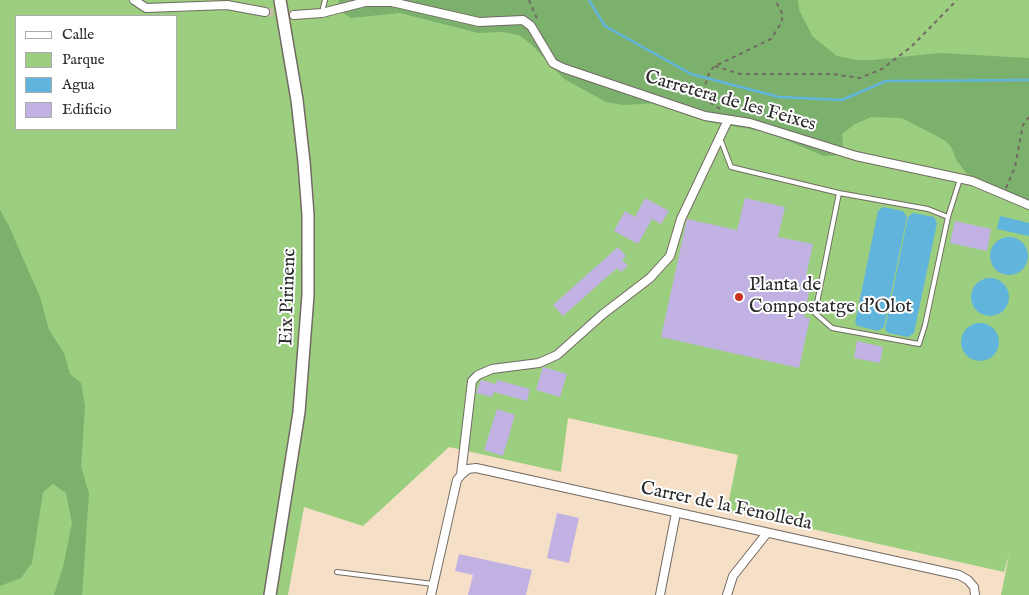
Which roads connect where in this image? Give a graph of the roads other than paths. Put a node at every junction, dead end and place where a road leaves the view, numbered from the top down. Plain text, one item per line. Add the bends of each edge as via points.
1 (134, 0) edge
2 (280, 0) edge
3 (325, 0) edge
4 (265, 12) tunnel mouth
5 (322, 13) junction
6 (294, 15) tunnel mouth
7 (728, 120) junction
8 (720, 138) junction
9 (960, 178) junction
10 (840, 193) junction
11 (1029, 205) edge
12 (948, 217) junction
13 (461, 475) junction
14 (676, 513) junction
15 (767, 533) junction
16 (336, 572) dead end
17 (433, 584) junction
18 (270, 595) edge
19 (431, 595) edge
20 (660, 595) edge
21 (727, 595) edge
22 (975, 595) edge

1 - 4 street via 146,8 227,5
2 - 18 main road, Eix Pirinenc via 298,100 304,162 308,295 297,430
3 - 5 lane
5 - 6 street, Carretera de les Feixes
5 - 7 street, Carretera de les Feixes via 365,2 392,2 479,22 523,20 531,26 557,65 675,106
7 - 8 street
7 - 9 street, Carretera de les Feixes via 790,134 856,156
8 - 10 lane via 731,167
8 - 13 street via 681,219 670,256 650,278 557,355 539,363 492,370 472,381
9 - 11 street, Carretera de les Feixes
9 - 12 lane
10 - 12 lane via 928,209
10 - 12 lane via 815,313 832,328 919,344
13 - 14 street, Carrer de la Fenolleda via 476,468
13 - 17 street via 457,480
14 - 15 street, Carrer de la Fenolleda
14 - 20 street
15 - 21 street via 733,576
15 - 22 street, Carrer de la Fenolleda via 959,575 974,587
16 - 17 lane
17 - 19 street

